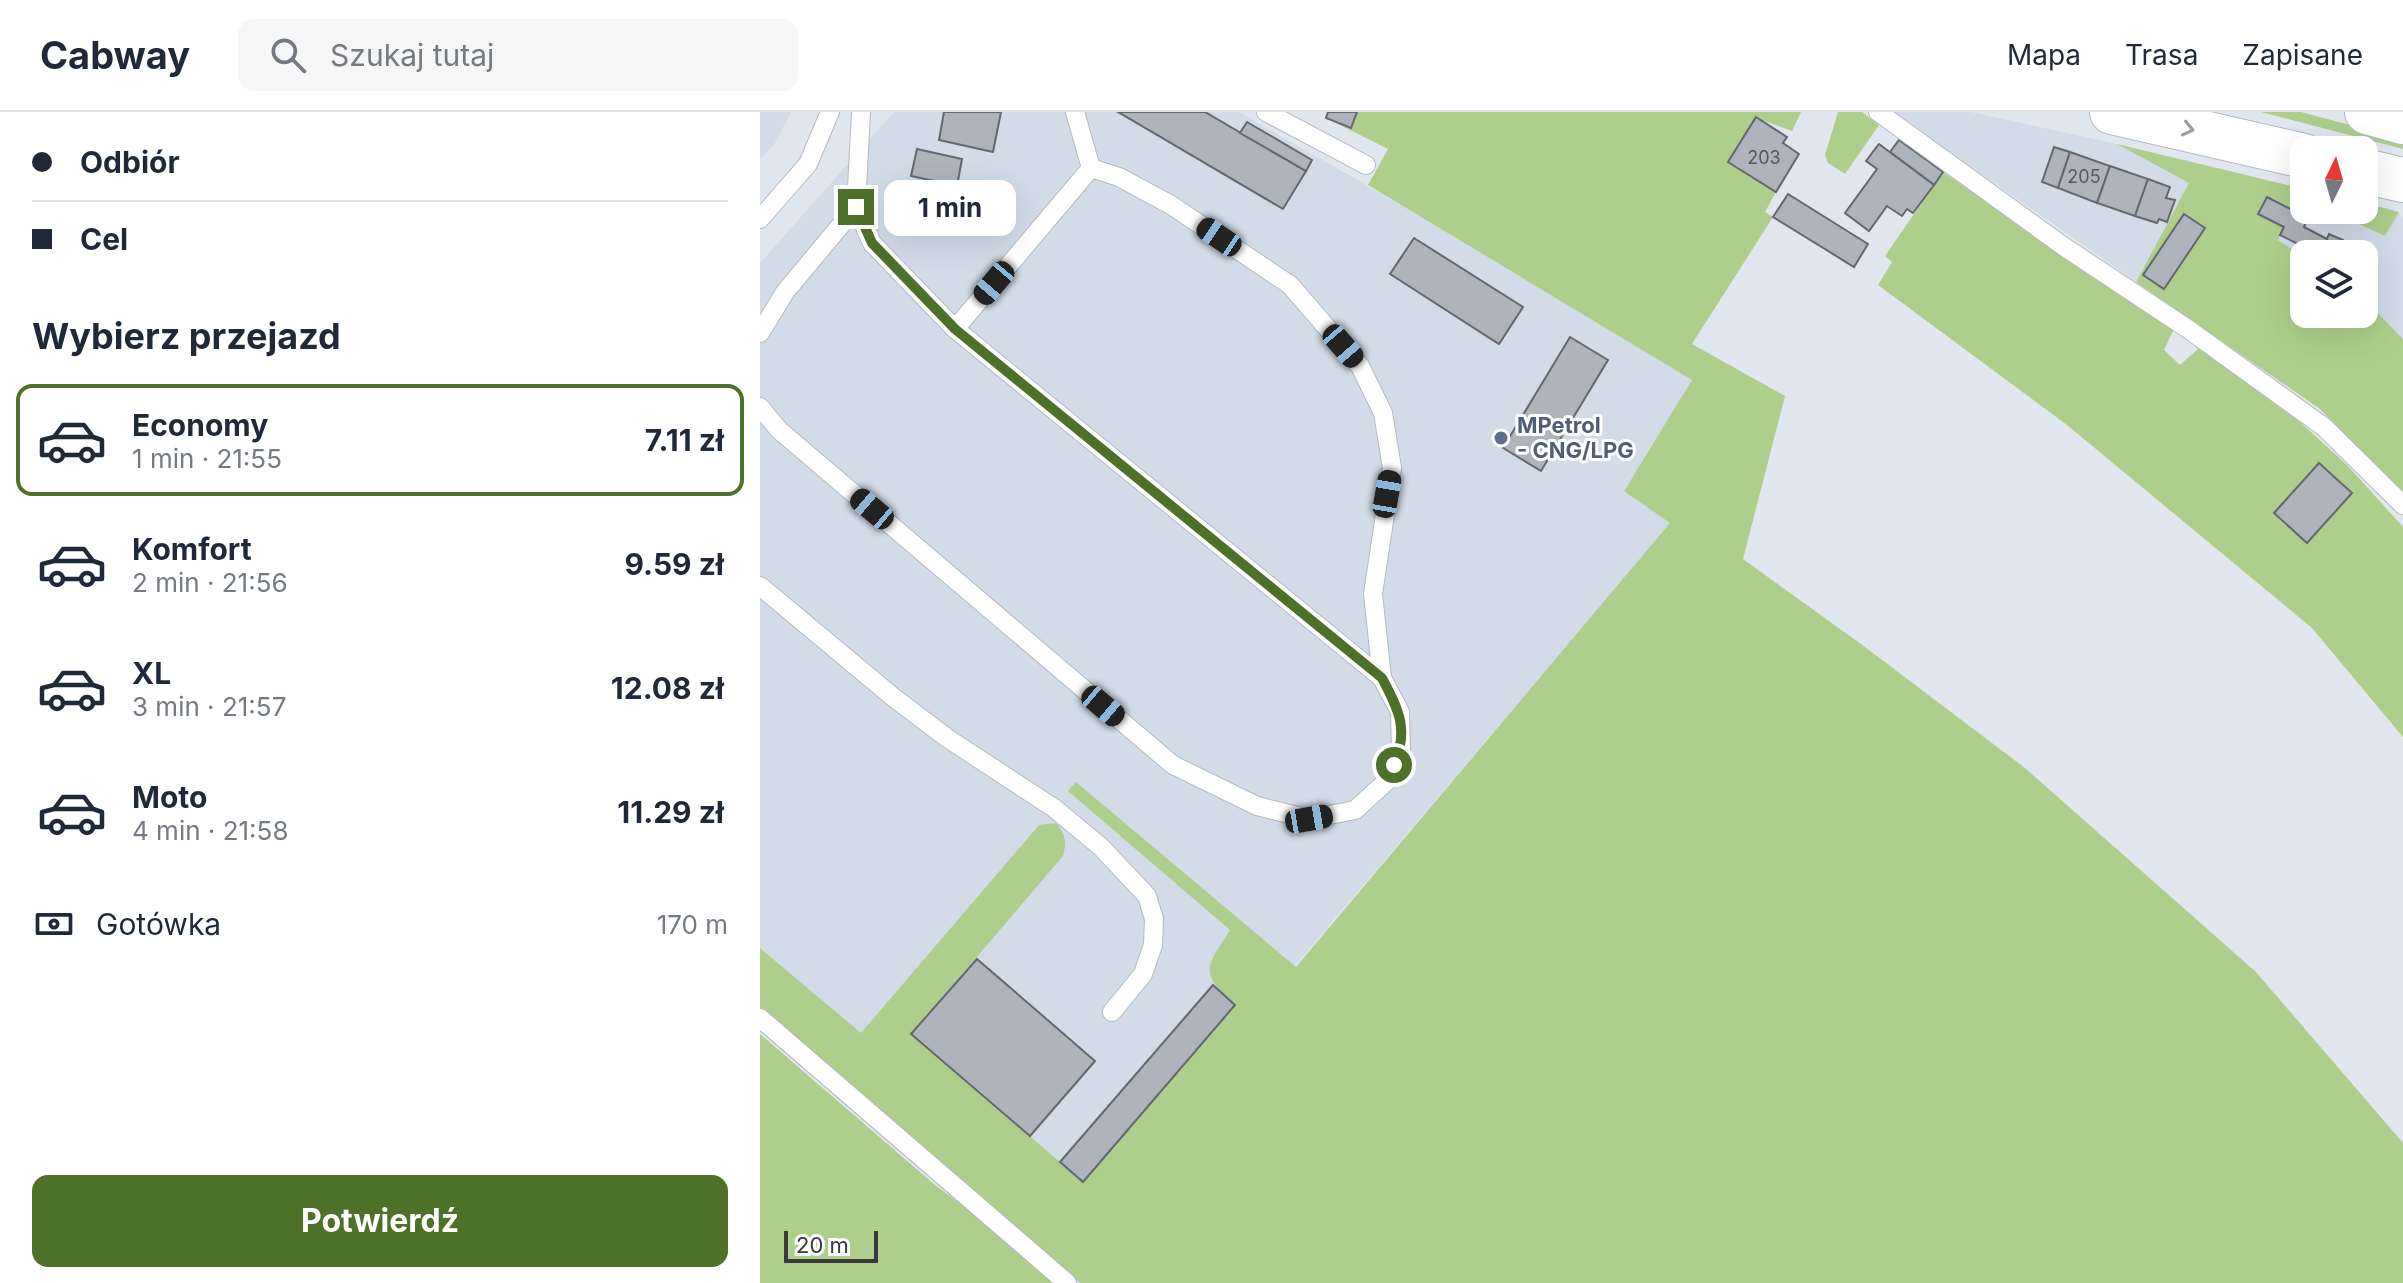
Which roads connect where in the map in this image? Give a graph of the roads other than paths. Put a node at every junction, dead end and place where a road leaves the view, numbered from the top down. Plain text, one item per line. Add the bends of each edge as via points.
1 (830, 112) edge
2 (861, 112) edge
3 (1075, 112) edge
4 (1266, 112) edge
5 (1878, 112) edge
6 (2112, 112) edge
7 (2367, 112) edge
8 (2403, 122) edge
9 (2290, 153) edge
10 (1366, 165) dead end
11 (1091, 168) junction
12 (2378, 174) edge
13 (2403, 180) edge
14 (856, 207) junction
15 (760, 219) edge
16 (955, 329) junction
17 (760, 333) edge
18 (760, 407) edge
19 (2403, 505) edge
20 (760, 586) edge
21 (1382, 678) junction
22 (1112, 1012) dead end
23 (760, 1018) edge
24 (1067, 1283) edge

1 - 15 lane via 808,164
2 - 14 lane
3 - 11 lane
4 - 10 lane
5 - 19 lane via 2304,411
6 -> 9 main road
7 - 8 main road
11 - 16 lane
11 - 21 lane via 1171,205 1290,285 1360,366 1383,413 1392,468 1373,594
12 - 13 main road
14 - 16 lane via 872,243
14 - 17 lane via 785,292
16 - 21 lane
18 - 21 lane via 779,430 1173,765 1257,806 1309,819 1355,810 1387,781 1401,750 1400,712
20 - 22 lane via 947,738 1054,808 1147,896 1154,919 1153,945 1143,974
23 - 24 lane

